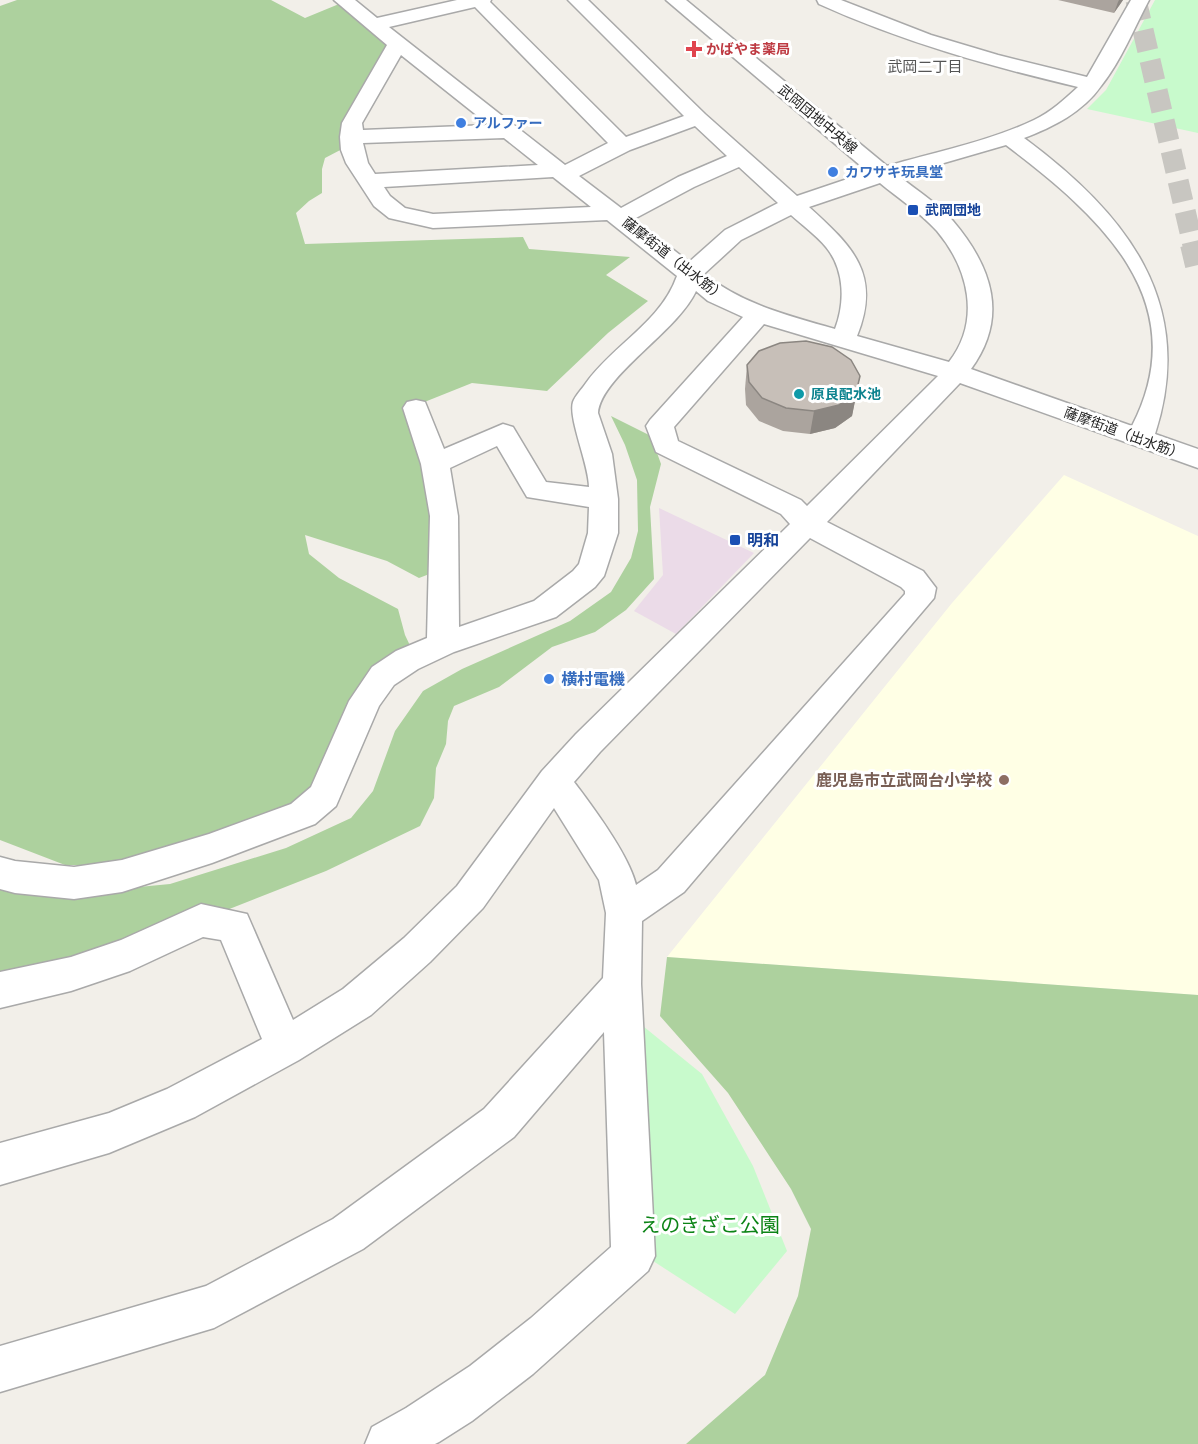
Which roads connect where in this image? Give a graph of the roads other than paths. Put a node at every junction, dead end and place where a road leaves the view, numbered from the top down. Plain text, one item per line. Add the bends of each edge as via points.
1 (343, 0) edge
2 (481, 0) edge
3 (577, 0) edge
4 (675, 0) edge
5 (826, 0) edge
6 (1140, 0) edge
7 (375, 24) junction
8 (398, 43) junction
9 (1093, 84) junction
10 (698, 118) junction
11 (510, 131) junction
12 (351, 137) junction
13 (1009, 137) junction
14 (622, 145) junction
15 (742, 159) junction
16 (563, 172) junction
17 (884, 174) junction
18 (369, 181) junction
19 (793, 205) junction
20 (617, 215) junction
21 (690, 274) junction
22 (759, 315) junction
23 (843, 340) junction
24 (957, 374) junction
25 (416, 408) dead end
26 (1139, 438) junction
27 (1198, 459) edge
28 (435, 464) junction
29 (604, 499) junction
30 (807, 524) junction
31 (443, 644) junction
32 (554, 781) junction
33 (0, 873) edge
34 (624, 913) junction
35 (622, 984) junction
36 (0, 990) edge
37 (285, 1047) junction
38 (0, 1164) edge
39 (0, 1369) edge
40 (389, 1444) edge

1 - 7 street, 薩摩街道（出水筋）
2 - 7 street
2 - 14 street
3 - 10 street
4 - 17 street, 武岡団地中央線
5 - 9 street via 893,30 987,59
6 - 9 street
7 - 8 street, 薩摩街道（出水筋）
8 - 11 street, 薩摩街道（出水筋）
8 - 12 street via 352,123
9 - 13 street via 1042,124
10 - 14 street
10 - 15 street
11 - 12 street
11 - 16 street, 薩摩街道（出水筋）
12 - 18 street via 357,163
13 - 17 street
13 - 26 street via 1079,191 1129,242 1146,269 1162,320 1166,365 1161,388
14 - 16 street
15 - 19 street
15 - 20 street
16 - 18 street
16 - 20 street, 薩摩街道（出水筋）
17 - 19 street
17 - 24 street, 武岡団地中央線 via 944,225 975,272 981,297 980,330
18 - 20 street via 382,201 397,213 433,221
19 - 21 street via 733,235
19 - 23 street via 836,244 847,262 855,301
20 - 21 street, 薩摩街道（出水筋）
21 - 22 street, 薩摩街道（出水筋） via 717,296
21 - 29 street via 683,294 657,326 603,378 586,402
22 - 23 street, 薩摩街道（出水筋）
22 - 30 street via 660,426 666,446 791,507
23 - 24 street, 薩摩街道（出水筋）
24 - 26 street, 薩摩街道（出水筋）
24 - 30 street, 武岡団地中央線
25 - 28 street
26 - 27 street, 薩摩街道（出水筋）
28 - 29 street via 503,433 537,490
28 - 31 street via 444,516
29 - 31 street via 599,553 584,579 545,609
30 - 32 street, 武岡団地中央線
30 - 34 street via 912,579 921,588 919,598 671,881
31 - 33 street via 383,676 365,701 324,796 303,814 122,876 74,883
32 - 34 street via 616,877
32 - 37 street, 武岡団地中央線 via 470,897 417,950 357,1002
34 - 35 street
35 - 39 street via 499,1123 348,1234 214,1306
35 - 40 street via 633,1256 537,1344 431,1422
36 - 37 street via 121,958 201,920 234,926
37 - 38 street, 武岡団地中央線 via 181,1103 110,1133

